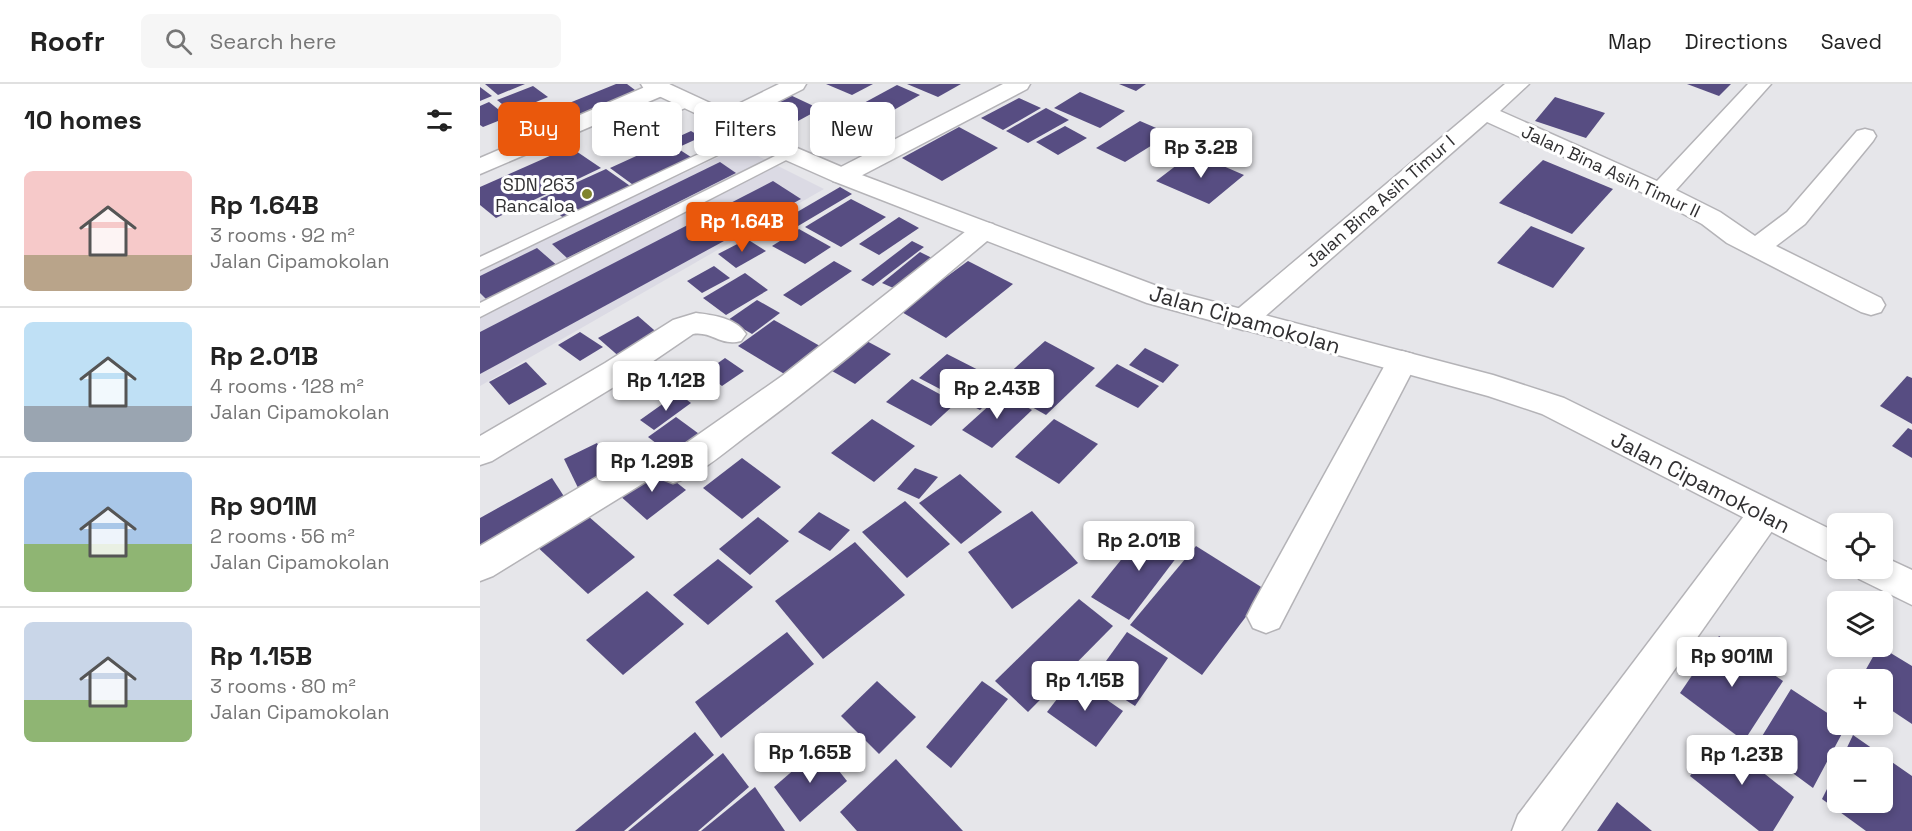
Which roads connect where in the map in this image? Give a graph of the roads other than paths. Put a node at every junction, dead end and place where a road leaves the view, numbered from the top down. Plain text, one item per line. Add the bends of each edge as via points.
1 (795, 84) edge
2 (1019, 84) edge
3 (1518, 84) edge
4 (1760, 84) edge
5 (657, 86) edge
6 (689, 101) junction
7 (760, 102) edge
8 (694, 103) edge
9 (682, 104) edge
10 (1483, 112) junction
11 (1865, 136) dead end
12 (704, 156) edge
13 (783, 156) edge
14 (796, 156) edge
15 (480, 167) edge
16 (842, 176) junction
17 (1661, 192) junction
18 (984, 230) junction
19 (1757, 248) junction
20 (480, 264) edge
21 (1871, 305) dead end
22 (480, 311) edge
23 (1243, 320) junction
24 (731, 334) dead end
25 (1402, 362) junction
26 (480, 452) edge
27 (1765, 514) junction
28 (1827, 545) edge
29 (480, 565) edge
30 (1893, 578) edge
31 (1912, 588) edge
32 (1266, 616) dead end
33 (1534, 831) edge

1 - 7 street
2 - 16 street
3 - 10 street, Jalan Bina Asih Timur I
4 - 17 street
5 - 6 street, Jalan Cipamokolan
5 - 15 street
6 - 8 street, Jalan Cipamokolan
6 - 9 lane
10 - 17 street, Jalan Bina Asih Timur II
10 - 23 street, Jalan Bina Asih Timur I
11 - 19 street via 1796,218
12 - 20 lane
13 - 22 lane
14 - 16 street, Jalan Cipamokolan
16 - 18 street, Jalan Cipamokolan
17 - 19 street, Jalan Bina Asih Timur II
18 - 23 street, Jalan Cipamokolan via 1157,296
18 - 29 street via 754,413 673,470 655,459
19 - 21 street, Jalan Bina Asih Timur II
23 - 25 street, Jalan Cipamokolan
24 - 26 street via 711,324 683,327
25 - 27 street, Jalan Cipamokolan via 1553,406
25 - 32 street
27 - 28 street, Jalan Cipamokolan
27 - 33 street
30 - 31 street

